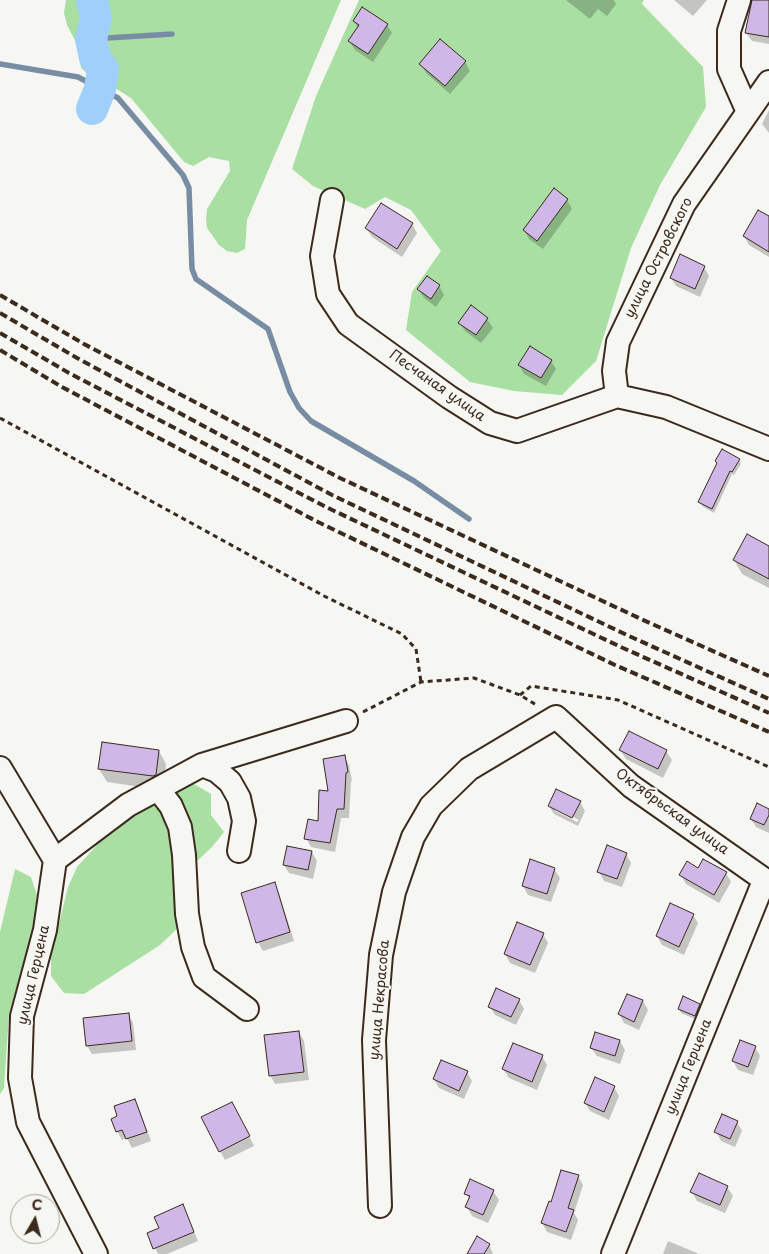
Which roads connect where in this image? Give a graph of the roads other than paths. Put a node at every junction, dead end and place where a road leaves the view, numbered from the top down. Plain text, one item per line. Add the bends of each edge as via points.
1 (739, 0) edge
2 (769, 82) edge
3 (748, 112) junction
4 (332, 200) dead end
5 (617, 396) junction
6 (769, 449) edge
7 (556, 717) joint
8 (346, 721) road end
9 (202, 765) junction
10 (0, 768) edge
11 (158, 789) junction
12 (239, 851) dead end
13 (55, 860) junction
14 (767, 882) edge
15 (247, 1009) dead end
16 (380, 1206) dead end
17 (96, 1254) edge
18 (613, 1254) edge

1 - 3 street via 729,31 729,69
2 - 3 street, улица Островского
3 - 5 street, улица Островского via 684,204 618,342 614,371
4 - 5 street, Песчаная улица via 322,256 328,294 348,324 448,397 490,423 517,431
5 - 6 street via 666,407
7 - 14 street, Октябрьская улица via 631,786
7 - 16 street, улица Некрасова via 469,769 431,806 413,837 394,892 380,965 374,1040
8 - 9 street
9 - 11 street
9 - 12 street via 217,771 230,782 239,798 244,821
10 - 13 street
11 - 13 street via 128,805
11 - 15 street via 171,806 180,827 187,914 193,947 204,977
13 - 17 street, улица Герцена via 45,930 22,1016 20,1078 28,1122
14 - 18 street, улица Герцена

